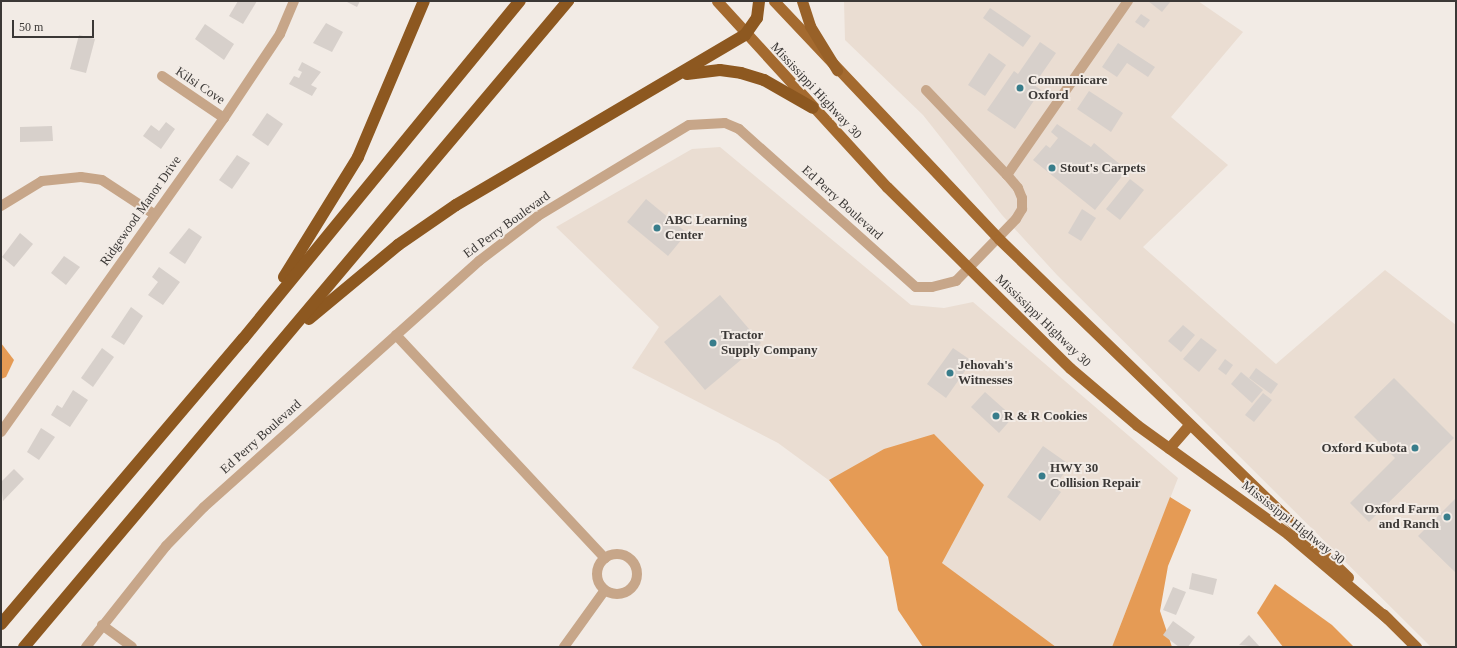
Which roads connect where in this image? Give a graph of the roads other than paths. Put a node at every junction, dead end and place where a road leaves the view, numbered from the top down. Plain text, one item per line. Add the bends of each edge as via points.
1 (294, 1) edge
2 (424, 1) edge
3 (520, 1) edge
4 (568, 1) edge
5 (716, 1) edge
6 (759, 1) edge
7 (774, 1) edge
8 (802, 1) edge
9 (1128, 1) edge
10 (745, 35) junction
11 (837, 70) junction
12 (162, 76) dead end
13 (673, 79) junction
14 (926, 90) dead end
15 (812, 108) junction
16 (224, 118) junction
17 (1007, 175) junction
18 (1, 206) edge
19 (154, 214) junction
20 (999, 239) junction
21 (969, 269) junction
22 (396, 335) junction
23 (243, 340) junction
24 (276, 349) junction
25 (1189, 425) junction
26 (1, 432) edge
27 (1169, 448) junction
28 (605, 558) junction
29 (606, 590) junction
30 (1388, 619) junction
31 (1, 624) edge
32 (102, 624) junction
33 (24, 647) edge
34 (86, 647) edge
35 (132, 647) edge
36 (564, 647) edge
37 (1416, 647) edge

1 - 16 street, Ridgewood Manor Drive via 280,34
2 - 23 highway via 358,158 319,225
3 - 23 highway
4 - 24 highway
5 - 10 main road, Mississippi Highway 30
6 - 10 highway via 757,18
7 - 11 main road, Mississippi Highway 30
8 - 11 highway via 810,26
9 - 17 street
10 - 13 highway
10 - 15 main road, Mississippi Highway 30
11 - 20 main road, Mississippi Highway 30
12 - 16 street, Kilsi Cove
13 - 15 highway via 698,71 741,73 764,80
13 - 24 highway via 456,205 352,281
14 - 17 street, Ed Perry Boulevard
15 - 21 main road, Mississippi Highway 30
16 - 19 street, Ridgewood Manor Drive
17 - 20 street, Ed Perry Boulevard via 1018,188 1022,209
18 - 19 street via 42,181 81,177 102,180
19 - 26 street, Ridgewood Manor Drive
20 - 21 street, Ed Perry Boulevard
20 - 25 main road, Mississippi Highway 30
21 - 22 street, Ed Perry Boulevard via 956,281 932,288 916,287 739,129 725,123 705,122 689,125 664,139 538,216 479,261
21 - 27 main road, Mississippi Highway 30 via 1070,368
22 - 28 street
22 - 32 street, Ed Perry Boulevard via 204,507 166,546
23 - 31 highway
24 - 33 highway
25 - 27 main road
25 - 30 main road, Mississippi Highway 30 via 1285,514
27 - 30 main road, Mississippi Highway 30 via 1288,534
28 - 29 street via 597,574
28 - 29 street via 625,556 637,572 629,590 618,594
29 - 36 street
30 - 37 main road, Mississippi Highway 30
32 - 34 street, Ed Perry Boulevard
32 - 35 street

